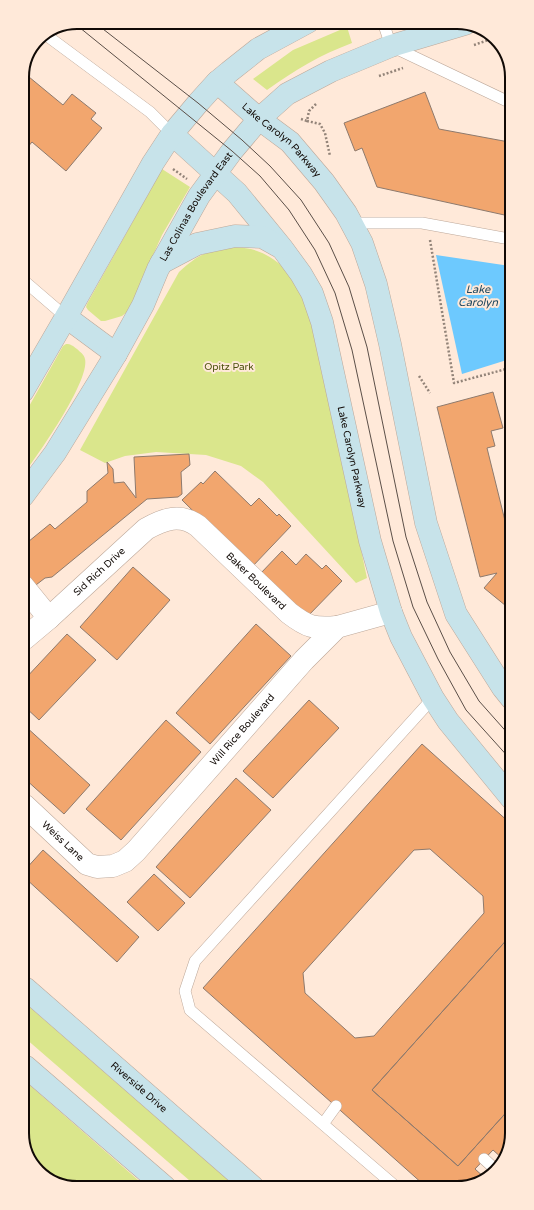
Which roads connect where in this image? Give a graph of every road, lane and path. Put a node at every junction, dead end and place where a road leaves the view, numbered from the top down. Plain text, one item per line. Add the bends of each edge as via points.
1 (295, 29) edge
2 (385, 29) edge
3 (448, 29) edge
4 (50, 38) edge
5 (487, 40) edge
6 (472, 45) dead end
7 (391, 46) junction
8 (423, 61) junction
9 (373, 78) dead end
10 (217, 82) junction
11 (505, 100) edge
12 (318, 101) dead end
13 (259, 119) junction
14 (301, 120) dead end
15 (307, 121) junction
16 (172, 134) junction
17 (332, 163) dead end
18 (170, 167) dead end
19 (215, 173) junction
20 (192, 183) dead end
21 (351, 222) junction
22 (505, 238) edge
23 (437, 241) dead end
24 (282, 248) junction
25 (161, 263) junction
26 (29, 285) edge
27 (66, 317) junction
28 (116, 354) junction
29 (505, 369) edge
30 (419, 376) dead end
31 (29, 381) edge
32 (430, 393) dead end
33 (29, 488) edge
34 (182, 518) joint
35 (29, 592) edge
36 (391, 612) junction
37 (49, 618) junction
38 (337, 627) junction
39 (29, 635) edge
40 (505, 690) edge
41 (433, 698) junction
42 (505, 791) edge
43 (29, 810) edge
44 (107, 867) joint
45 (29, 992) edge
46 (29, 1069) edge
47 (336, 1106) dead end
48 (323, 1124) junction
49 (484, 1159) dead end
50 (492, 1166) edge
51 (158, 1181) edge
52 (246, 1181) edge
53 (389, 1181) edge

1 - 10 main road via 258,49
2 - 7 lane
3 - 7 main road, Las Colinas Boulevard East
4 - 16 lane via 150,112
5 - 6 path
7 - 8 lane
7 - 13 main road, Las Colinas Boulevard East via 331,71 287,94
8 - 9 path
8 - 11 lane
10 - 13 main road, Lake Carolyn Parkway
10 - 16 main road
12 - 15 path via 309,111
13 - 19 main road, Las Colinas Boulevard East
13 - 21 main road, Lake Carolyn Parkway via 290,142 324,182
14 - 15 path
15 - 17 path via 320,124 325,133
16 - 19 main road, Lake Carolyn Parkway
16 - 27 main road via 152,163
18 - 20 path
19 - 24 main road, Lake Carolyn Parkway via 244,201
19 - 25 main road, Las Colinas Boulevard East via 198,196
21 - 22 lane via 422,223
21 - 40 main road, Lake Carolyn Parkway via 362,243 376,284 426,523 456,614
23 - 29 path via 430,240 454,383
24 - 25 main road via 262,237 235,236 197,244
24 - 36 main road, Lake Carolyn Parkway via 302,274 322,322 370,541
25 - 28 main road, Las Colinas Boulevard East via 144,305
26 - 27 lane
27 - 28 main road
27 - 31 main road
28 - 33 main road, Las Colinas Boulevard East via 55,453
30 - 32 path
34 - 37 street, Sid Rich Drive via 158,522 146,529
34 - 38 street, Baker Boulevard via 198,526 301,622 320,628
35 - 37 street
36 - 38 street
36 - 41 main road, Lake Carolyn Parkway
37 - 39 street, Sid Rich Drive
38 - 44 street, Will Rice Boulevard via 299,666 136,851 125,861
41 - 42 main road, Lake Carolyn Parkway via 453,728
41 - 48 lane via 195,961 185,991 190,1010
43 - 44 street, Weiss Lane via 88,864
45 - 52 main road, Riverside Drive
46 - 51 main road
47 - 48 lane
48 - 53 lane
49 - 50 lane

